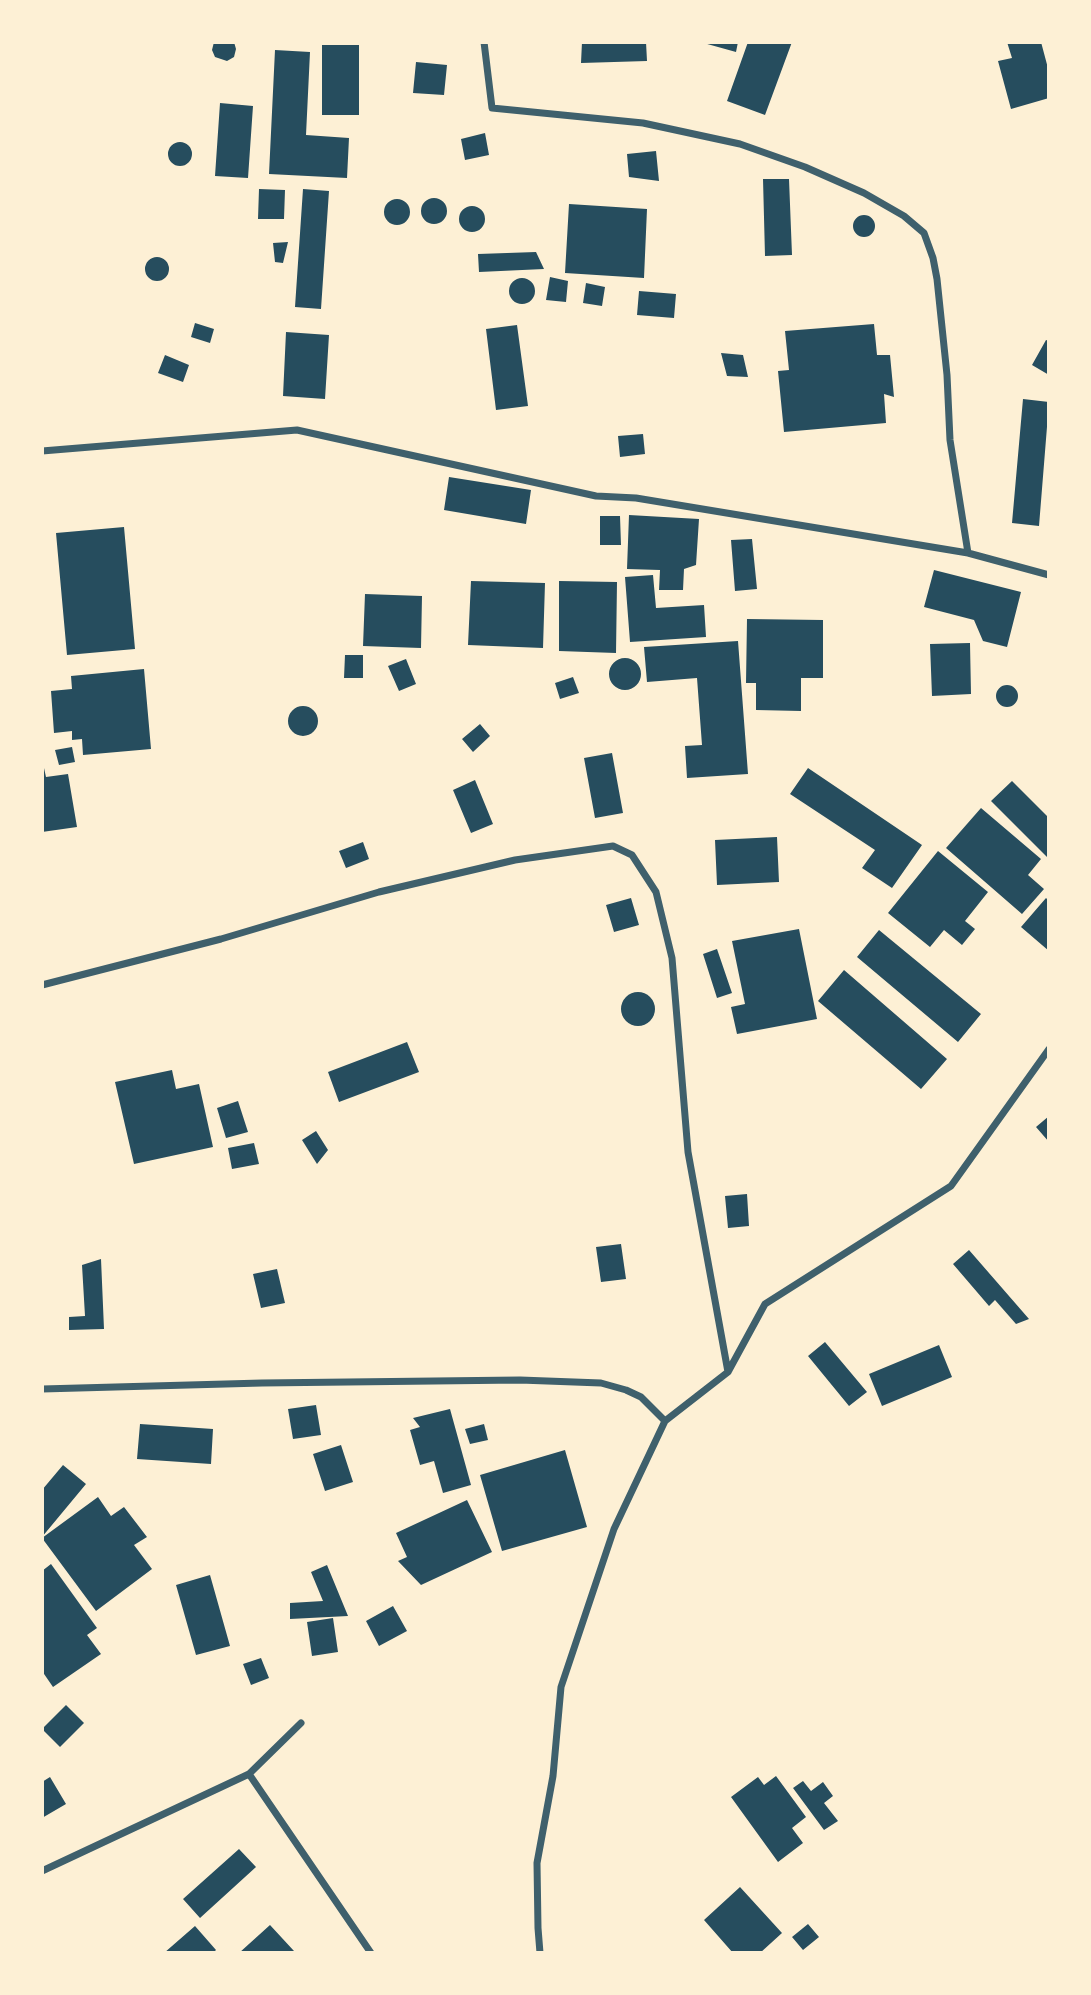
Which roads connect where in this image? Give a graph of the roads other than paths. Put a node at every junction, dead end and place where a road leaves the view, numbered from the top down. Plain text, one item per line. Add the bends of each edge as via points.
1 (484, 42) edge
2 (42, 451) edge
3 (968, 553) junction
4 (1049, 576) edge
5 (42, 985) edge
6 (1049, 1049) edge
7 (728, 1372) junction
8 (42, 1389) edge
9 (665, 1421) junction
10 (301, 1723) dead end
11 (249, 1774) junction
12 (42, 1871) edge
13 (371, 1953) edge
14 (540, 1953) edge

1 - 3 street via 492,108 643,123 740,144 864,193 924,233 937,279 950,440
2 - 3 street via 297,430 596,496 636,498
3 - 4 street
5 - 7 street via 221,939 379,891 495,864 613,846 632,855 656,892 672,958 688,1152
6 - 7 street via 951,1186 765,1304
7 - 9 street
8 - 9 street via 520,1380 601,1383 641,1397
9 - 14 street via 614,1529 561,1687 553,1776 537,1863
10 - 11 street
11 - 12 street
11 - 13 street

